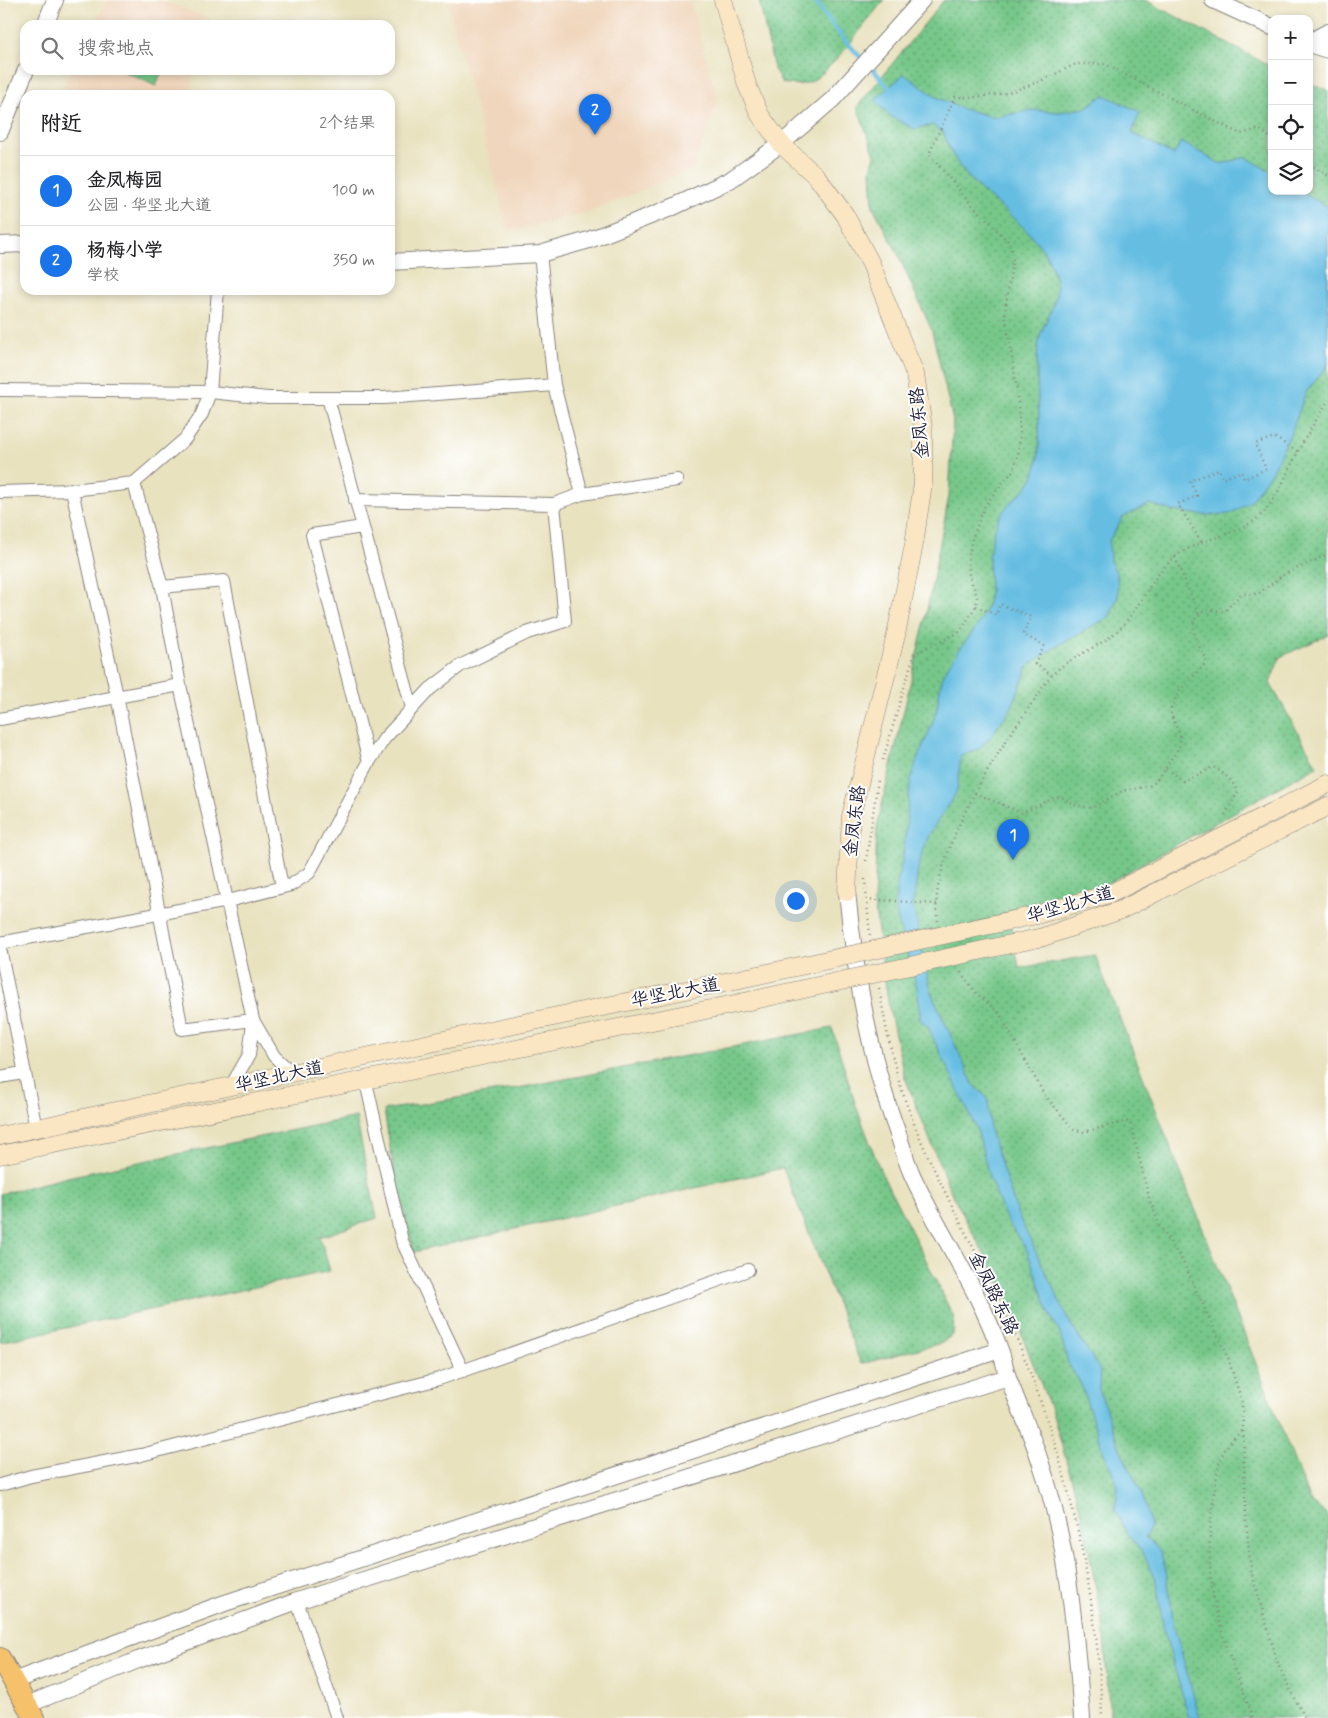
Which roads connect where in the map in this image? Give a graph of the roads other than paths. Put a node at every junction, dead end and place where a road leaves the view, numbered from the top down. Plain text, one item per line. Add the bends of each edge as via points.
1 (55, 0) edge
2 (723, 0) edge
3 (922, 0) edge
4 (1212, 0) edge
5 (47, 20) edge
6 (1268, 25) edge
7 (1328, 32) edge
8 (1313, 41) edge
9 (1313, 44) edge
10 (1328, 50) edge
11 (24, 75) edge
12 (0, 132) edge
13 (781, 144) junction
14 (20, 244) edge
15 (0, 245) edge
16 (540, 254) junction
17 (395, 262) edge
18 (218, 295) edge
19 (554, 385) junction
20 (0, 390) edge
21 (210, 392) junction
22 (328, 398) junction
23 (677, 480) dead end
24 (134, 483) junction
25 (72, 490) junction
26 (0, 492) edge
27 (582, 494) junction
28 (355, 500) junction
29 (554, 504) junction
30 (362, 527) junction
31 (162, 587) junction
32 (180, 685) junction
33 (117, 696) junction
34 (412, 708) junction
35 (0, 719) edge
36 (369, 762) junction
37 (1328, 784) edge
38 (1328, 806) edge
39 (282, 888) junction
40 (847, 892) joint
41 (228, 901) junction
42 (160, 913) junction
43 (0, 943) edge
44 (0, 948) edge
45 (253, 1020) junction
46 (23, 1073) junction
47 (293, 1074) junction
48 (0, 1077) edge
49 (366, 1082) junction
50 (231, 1086) junction
51 (36, 1129) junction
52 (0, 1136) edge
53 (0, 1156) edge
54 (748, 1270) dead end
55 (1000, 1350) junction
56 (462, 1371) junction
57 (1008, 1377) junction
58 (0, 1485) edge
59 (297, 1601) junction
60 (0, 1658) edge
61 (13, 1681) junction
62 (31, 1712) edge
63 (338, 1718) edge
64 (1082, 1718) edge

1 - 5 street
2 - 13 main road, 金凤东路 via 747,85 760,115
3 - 13 street via 833,100
4 - 6 street
7 - 8 street
9 - 10 street
11 - 12 street
13 - 16 street via 730,180 673,207 589,240
13 - 40 main road, 金凤东路 via 817,177 846,216 871,264 915,374 923,427 923,483 914,544 896,635 851,816
14 - 15 street
16 - 17 street
16 - 19 street
18 - 21 street
19 - 22 street via 385,398
19 - 27 street
20 - 21 street
21 - 22 street via 268,398
21 - 24 street via 202,414 185,439
22 - 28 street
23 - 27 street
24 - 25 street
24 - 31 street
25 - 26 street
25 - 33 street
27 - 29 street
28 - 29 street
28 - 30 street
29 - 34 street via 565,621 527,633 460,666
30 - 34 street
30 - 36 street via 312,535
31 - 32 street
31 - 39 street via 224,581
32 - 33 street
32 - 41 street
33 - 35 street
33 - 42 street
34 - 36 street via 384,739
36 - 39 street via 309,873
37 - 47 main road, 华坚北大道, bridge via 1112,893 1036,915
38 - 49 main road, 华坚北大道, bridge via 1121,910 1043,937
39 - 41 street
40 - 55 street, 金凤路东路 via 863,1007 891,1117 913,1178
41 - 42 street
41 - 45 street
42 - 43 street
42 - 45 street via 182,1029
44 - 46 street
45 - 47 street via 274,1056
45 - 50 street via 249,1055
46 - 48 street
46 - 51 street
47 - 50 main road, 华坚北大道
49 - 53 main road, 华坚北大道
49 - 56 street via 402,1241
50 - 51 main road, 华坚北大道
51 - 52 main road, 华坚北大道
54 - 56 street
55 - 57 street, 金凤路东路
55 - 61 street via 225,1602
56 - 58 street via 141,1455
57 - 59 street
57 - 64 street, 金凤路东路 via 1040,1461 1062,1544 1076,1637
59 - 62 street via 138,1660
59 - 63 street
60 - 61 main road
61 - 62 main road

